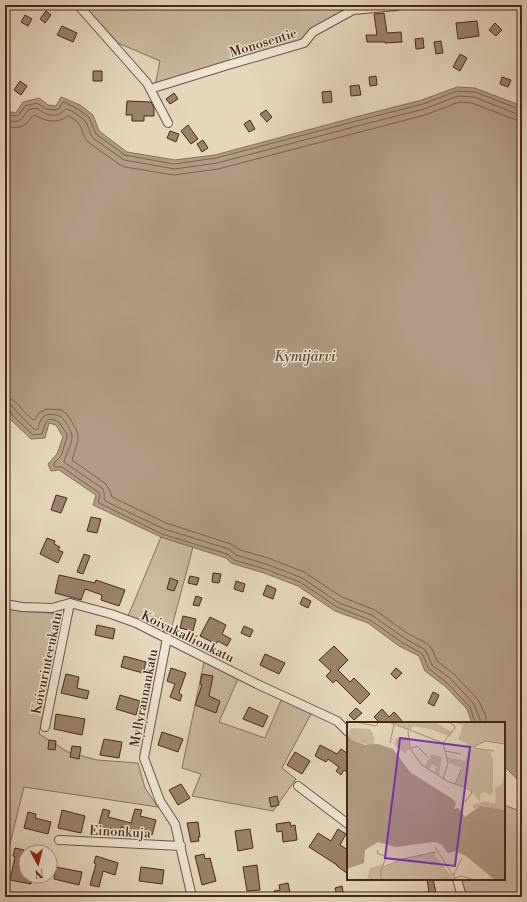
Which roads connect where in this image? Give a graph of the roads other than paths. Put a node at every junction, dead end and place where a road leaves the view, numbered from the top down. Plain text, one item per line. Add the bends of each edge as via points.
1 (78, 5) edge
2 (399, 5) edge
3 (150, 89) junction
4 (168, 123) dead end
5 (70, 603) junction
6 (5, 604) edge
7 (167, 638) junction
8 (45, 727) dead end
9 (347, 731) edge
10 (298, 786) dead end
11 (347, 823) edge
12 (59, 840) dead end
13 (181, 846) junction
14 (457, 880) edge
15 (192, 897) edge
16 (462, 897) edge

1 - 3 street
2 - 3 street, Monosentie via 353,10 313,32 304,43
3 - 4 street
5 - 6 street, Koivukallionkatu via 52,608
5 - 7 street, Koivukallionkatu via 136,623
5 - 8 street, Koivurinteenkatu
7 - 9 street, Koivukallionkatu via 337,721
7 - 13 street, Myllyrannankatu via 144,758 160,801 175,824
10 - 11 street
12 - 13 street, Einonkuja
13 - 15 street, Myllyrannankatu
14 - 16 street

